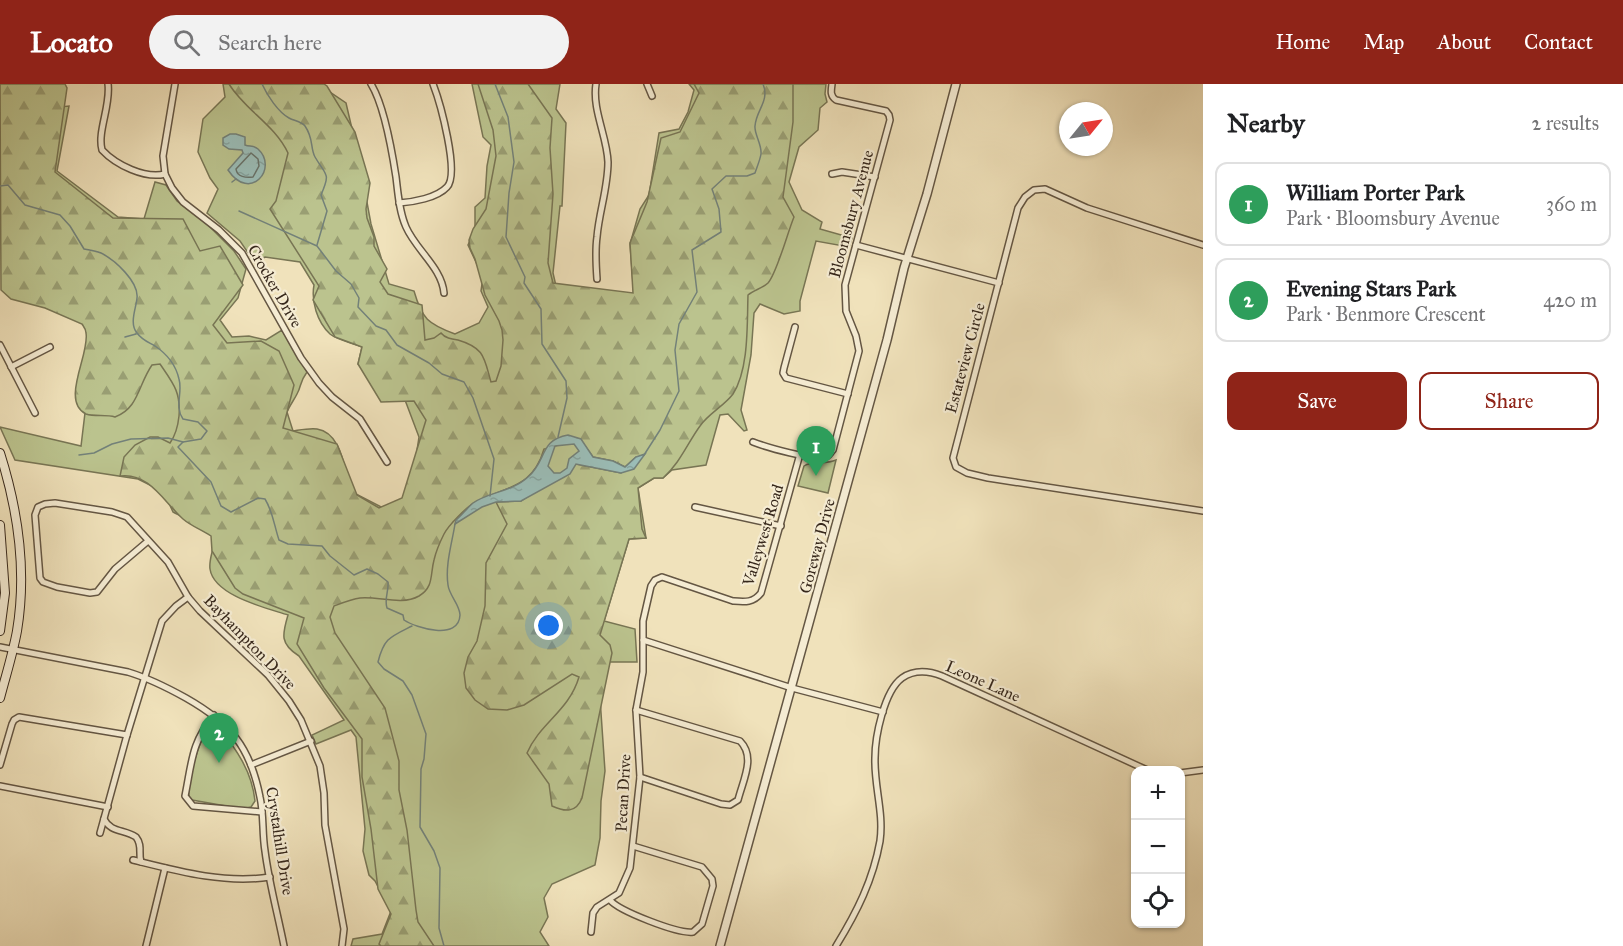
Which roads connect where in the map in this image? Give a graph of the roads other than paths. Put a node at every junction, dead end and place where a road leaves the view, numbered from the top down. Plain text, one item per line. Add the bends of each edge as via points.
1 (108, 84) edge
2 (175, 84) edge
3 (370, 84) edge
4 (433, 84) edge
5 (596, 84) edge
6 (647, 84) edge
7 (832, 84) edge
8 (956, 84) edge
9 (652, 96) dead end
10 (165, 174) junction
11 (832, 174) dead end
12 (875, 177) junction
13 (399, 203) junction
14 (856, 245) junction
15 (1203, 245) edge
16 (907, 258) junction
17 (597, 279) dead end
18 (999, 283) junction
19 (444, 293) dead end
20 (795, 327) dead end
21 (0, 345) edge
22 (50, 347) dead end
23 (11, 367) junction
24 (848, 394) junction
25 (35, 413) dead end
26 (753, 442) dead end
27 (0, 453) edge
28 (800, 454) junction
29 (387, 462) dead end
30 (695, 507) dead end
31 (1203, 511) edge
32 (0, 525) edge
33 (781, 526) junction
34 (148, 541) junction
35 (188, 597) junction
36 (0, 631) edge
37 (643, 640) junction
38 (0, 647) edge
39 (13, 649) junction
40 (145, 677) junction
41 (792, 688) junction
42 (0, 698) edge
43 (636, 710) junction
44 (883, 712) junction
45 (214, 715) junction
46 (127, 735) junction
47 (311, 741) junction
48 (0, 765) edge
49 (251, 765) junction
50 (1136, 766) edge
51 (1203, 770) edge
52 (1185, 772) edge
53 (640, 777) junction
54 (0, 786) edge
55 (108, 807) junction
56 (262, 812) junction
57 (104, 819) junction
58 (100, 833) dead end
59 (633, 846) junction
60 (133, 860) dead end
61 (141, 862) junction
62 (165, 868) junction
63 (270, 877) junction
64 (610, 900) junction
65 (591, 932) dead end
66 (146, 946) edge
67 (284, 946) edge
68 (342, 946) edge
69 (720, 946) edge
70 (836, 946) edge

1 - 10 street via 102,150 134,170 157,176
2 - 10 street via 164,147
3 - 13 street via 380,104
4 - 13 street via 453,169 452,180 443,191
5 - 17 street via 595,102 607,147 608,180 597,236
6 - 9 street
7 - 12 street, Bloomsbury Avenue via 832,97 836,100 880,109 890,115
8 - 16 street, Goreway Drive
10 - 29 street, Crocker Drive via 183,202 242,253 301,358 332,397 360,419
11 - 12 street
12 - 14 street, Bloomsbury Avenue
13 - 19 street via 405,225 439,274
14 - 16 street
14 - 24 street, Bloomsbury Avenue via 845,291 848,318 859,346
15 - 18 street, Estateview Circle via 1045,189 1034,190 1018,208
16 - 18 street
16 - 41 street, Goreway Drive
18 - 31 street, Estateview Circle via 954,447 956,467 990,479
20 - 24 street via 783,373 786,378
21 - 23 street
22 - 23 street
23 - 25 street
24 - 28 street, Bloomsbury Avenue via 830,454 820,458
26 - 28 street, Bloomsbury Avenue
27 - 39 main road via 13,501 20,550
28 - 33 street, Valleywest Road
30 - 33 street
32 - 36 main road via 5,593
33 - 37 street, Valleywest Road via 756,599 734,601 662,577 651,586
34 - 34 street, Bayhampton Drive via 127,517 112,512 45,504 38,507 35,515 40,578 57,586 97,592 115,569
34 - 35 street, Bayhampton Drive via 168,562
35 - 40 street via 162,621
35 - 47 street, Bayhampton Drive via 268,675 295,710
37 - 41 street
37 - 43 street, Pecan Drive via 643,672
38 - 39 street, Crystalhill Drive
39 - 40 street, Crystalhill Drive
39 - 42 main road
40 - 45 street, Crystalhill Drive
40 - 46 street
41 - 44 street
41 - 69 street, Goreway Drive
43 - 53 street, Pecan Drive
43 - 53 street via 740,741 748,756 738,800 730,805
44 - 50 street, Leone Lane via 893,688 903,677 917,671 930,672
44 - 70 street, Leone Lane via 875,758 880,826 876,859 865,894
45 - 49 street, Crystalhill Drive via 237,737
45 - 56 street via 197,739 185,796 193,806
46 - 48 street via 19,717 12,724
46 - 55 street
47 - 49 street
47 - 68 street, Bayhampton Drive via 320,766 325,825 344,929
49 - 56 street, Crystalhill Drive
51 - 52 street
53 - 59 street, Pecan Drive
54 - 55 street
55 - 57 street
56 - 63 street, Crystalhill Drive
57 - 58 street
57 - 61 street via 114,830 136,837
59 - 64 street, Pecan Drive via 626,882
59 - 64 street via 707,871 713,886 702,924 686,933 620,909
60 - 61 street
61 - 62 street
62 - 63 street via 229,879
62 - 66 street
63 - 67 street, Crystalhill Drive
64 - 65 street, Pecan Drive via 593,913

